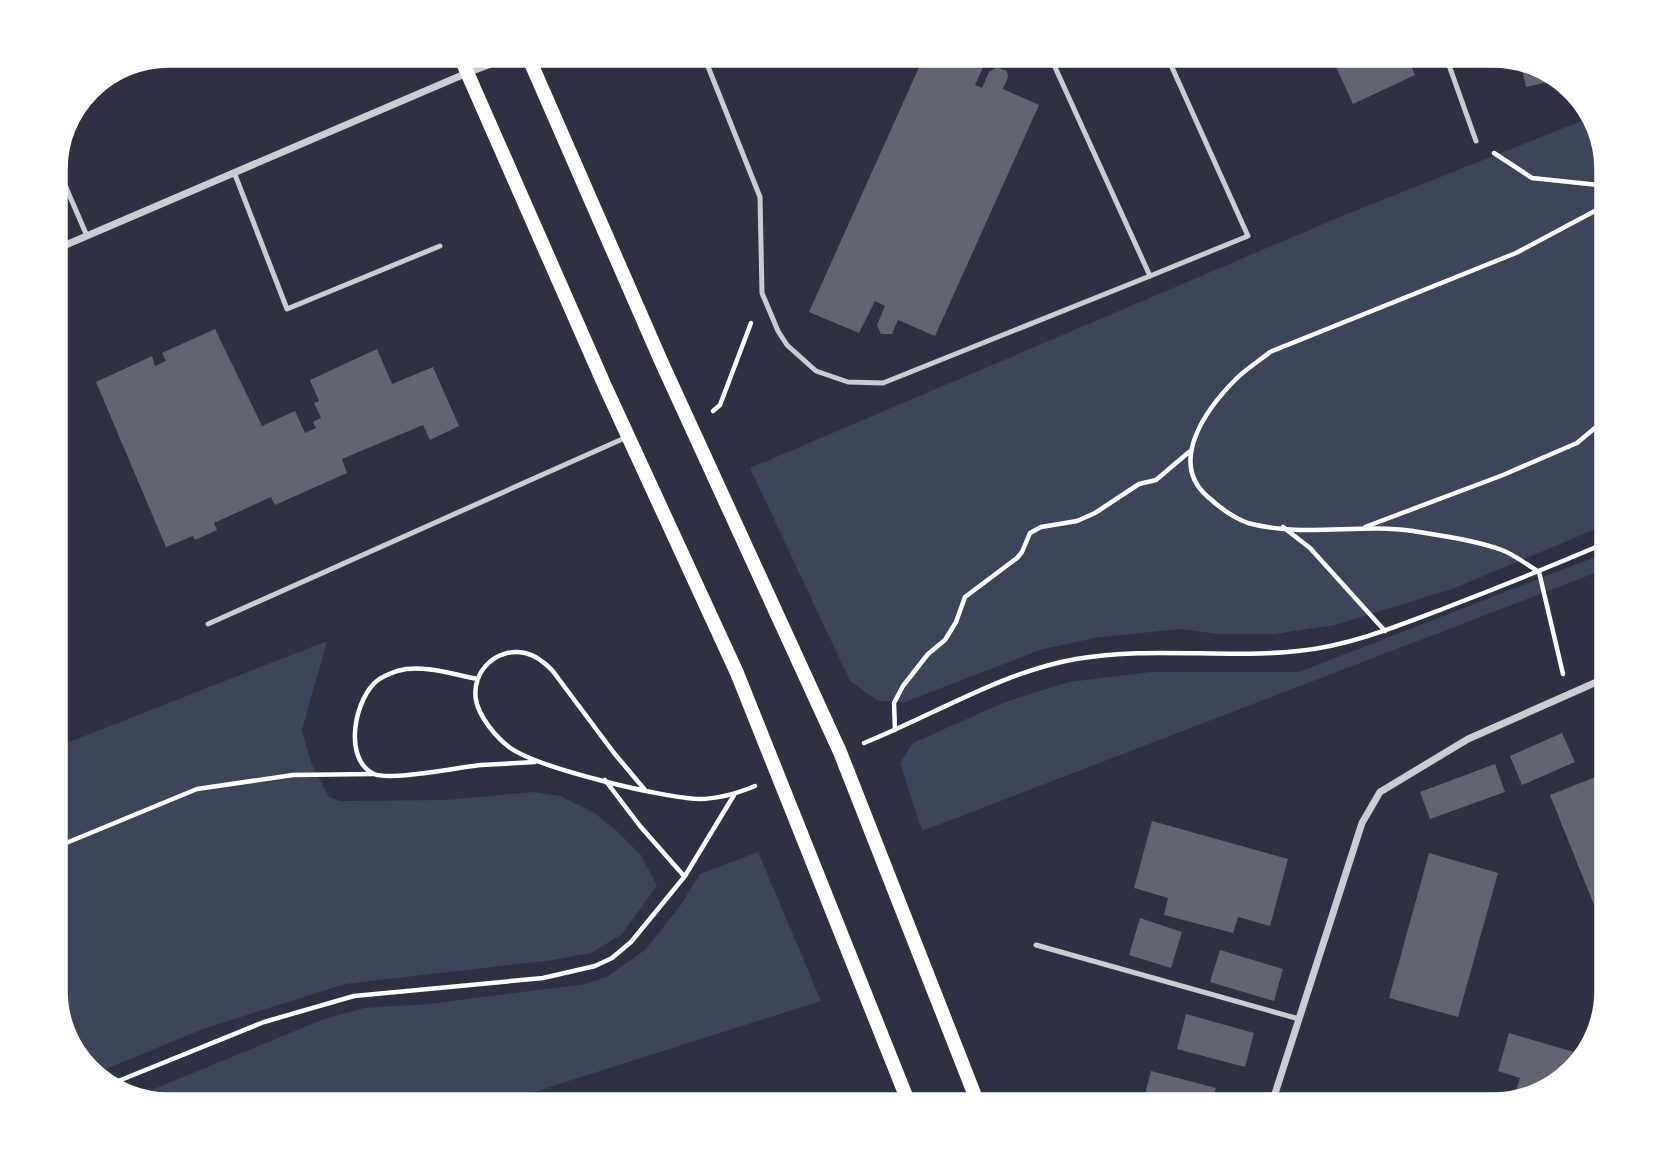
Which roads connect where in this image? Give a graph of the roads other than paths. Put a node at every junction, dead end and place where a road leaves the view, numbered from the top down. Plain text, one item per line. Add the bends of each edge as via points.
1 (464, 66) edge
2 (487, 66) edge
3 (532, 66) edge
4 (708, 66) edge
5 (1054, 66) edge
6 (1171, 66) edge
7 (1449, 66) edge
8 (467, 74) junction
9 (1476, 141) road end
10 (234, 172) junction
11 (67, 190) edge
12 (87, 236) junction
13 (67, 244) edge
14 (440, 246) dead end
15 (1150, 276) junction
16 (630, 436) junction
17 (208, 624) dead end
18 (1596, 682) edge
19 (1036, 945) dead end
20 (1299, 1019) junction
21 (905, 1094) edge
22 (974, 1094) edge
23 (1275, 1094) edge

1 - 8 main road
2 - 8 street
3 - 22 main road via 840,752
4 - 15 lane via 760,197 762,293 787,345 816,371 848,382 883,383
5 - 15 lane
6 - 15 lane via 1248,236
7 - 9 lane
8 - 10 street
8 - 16 main road
10 - 12 street
10 - 14 lane via 287,309
11 - 12 lane
12 - 13 street
16 - 17 lane
16 - 21 main road via 737,673
18 - 20 street via 1468,739 1380,792 1362,823
19 - 20 lane
20 - 23 street

